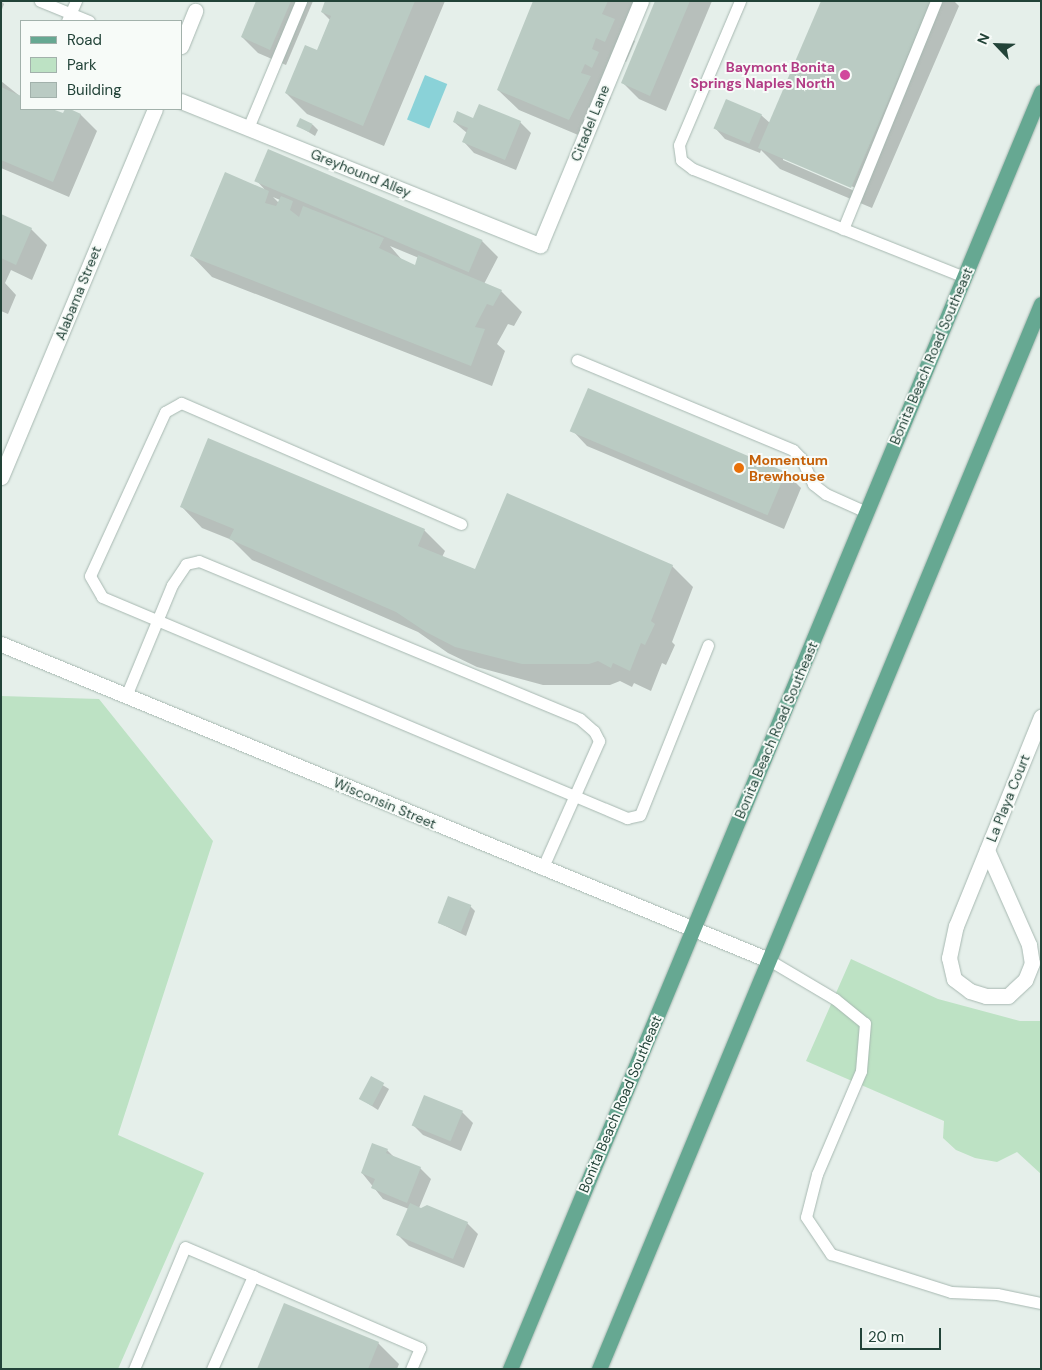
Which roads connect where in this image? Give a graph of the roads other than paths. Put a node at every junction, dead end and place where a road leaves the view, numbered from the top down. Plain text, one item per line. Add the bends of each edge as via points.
1 (40, 1) edge
2 (76, 1) edge
3 (301, 1) edge
4 (640, 1) edge
5 (740, 1) edge
6 (936, 1) edge
7 (195, 11) dead end
8 (69, 18) edge
9 (82, 20) edge
10 (182, 44) edge
11 (1041, 92) edge
12 (182, 102) edge
13 (156, 110) edge
14 (248, 128) junction
15 (843, 229) junction
16 (540, 245) joint
17 (964, 277) junction
18 (1041, 304) edge
19 (577, 360) dead end
20 (1, 477) edge
21 (866, 512) junction
22 (461, 524) dead end
23 (158, 619) junction
24 (1, 644) edge
25 (708, 645) dead end
26 (126, 696) junction
27 (1041, 718) edge
28 (574, 796) junction
29 (987, 850) junction
30 (542, 869) junction
31 (692, 931) junction
32 (769, 960) junction
33 (253, 1276) junction
34 (1041, 1303) edge
35 (134, 1369) edge
36 (212, 1369) edge
37 (411, 1369) edge
38 (510, 1369) edge
39 (599, 1369) edge

1 - 8 lane
2 - 8 lane
3 - 14 lane
4 - 16 street, Citadel Lane
5 - 15 lane via 679,145 681,160 693,169
6 - 15 lane
7 - 10 street
8 - 9 lane
11 - 17 main road, Bonita Beach Road Southeast
12 - 14 street, Greyhound Alley
13 - 20 street, Alabama Street
14 - 16 street, Greyhound Alley
15 - 17 lane
17 - 21 main road, Bonita Beach Road Southeast
18 - 32 main road
19 - 21 lane via 793,450 801,458 814,484 826,494
21 - 31 main road, Bonita Beach Road Southeast
22 - 23 lane via 181,403 165,412 90,576 102,597
23 - 26 lane
23 - 28 lane
23 - 28 lane via 172,585 186,564 199,561 580,719 594,731 599,741
24 - 26 street, Wisconsin Street
25 - 28 lane via 640,816 627,818
26 - 30 street, Wisconsin Street
27 - 29 street, La Playa Court
28 - 30 lane
29 - 29 street, La Playa Court via 956,926 949,958 954,979 970,990 986,996 1008,996 1025,980 1032,963 1022,925
30 - 31 street, Wisconsin Street
31 - 32 street, Wisconsin Street
31 - 38 main road, Bonita Beach Road Southeast
32 - 34 lane via 834,999 865,1023 861,1071 817,1174 806,1218 831,1254 951,1292 997,1294
32 - 39 main road
33 - 35 lane via 185,1247
33 - 36 lane
33 - 37 lane via 420,1348

